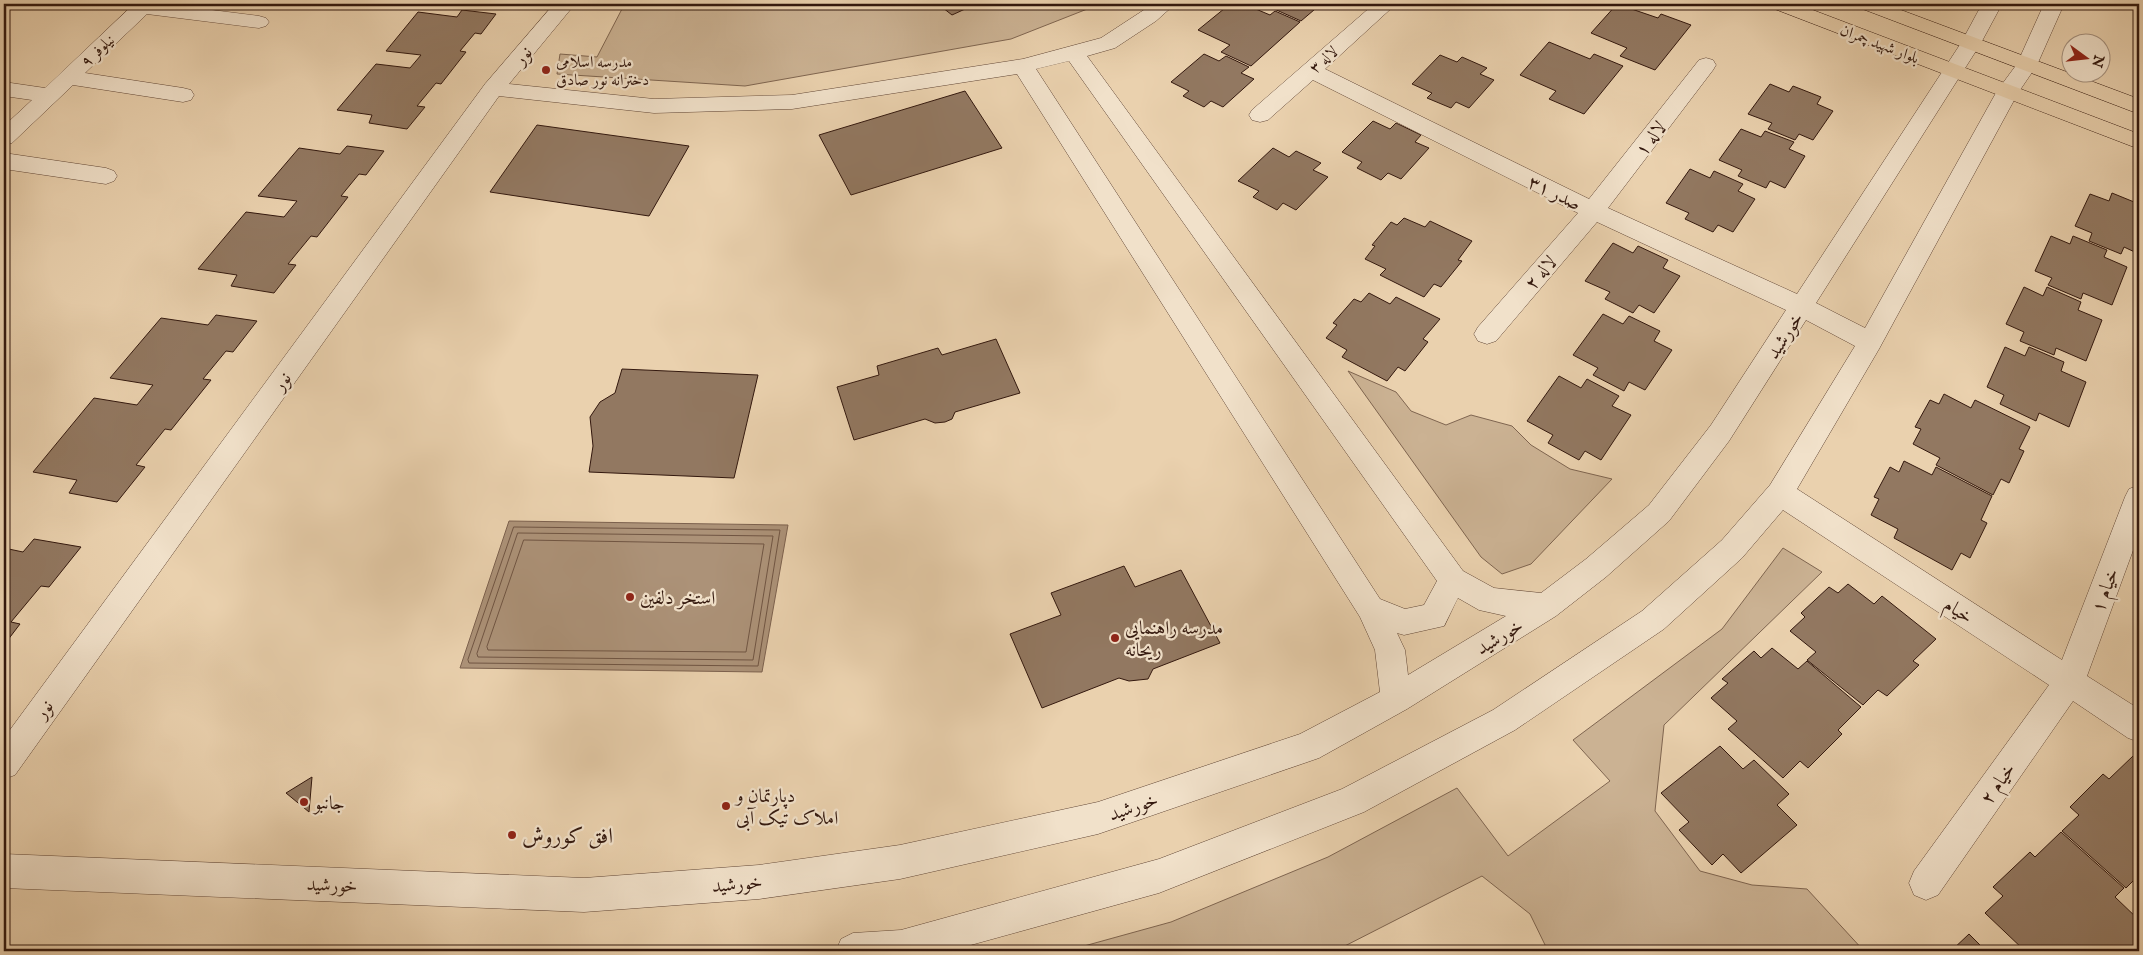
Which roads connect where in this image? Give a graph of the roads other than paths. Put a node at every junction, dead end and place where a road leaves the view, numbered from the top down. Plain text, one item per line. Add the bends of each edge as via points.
1 (565, 4) edge
2 (1165, 4) edge
3 (1386, 4) edge
4 (1779, 4) edge
5 (1867, 4) edge
6 (1992, 4) edge
7 (2054, 4) edge
8 (144, 6) edge
9 (259, 22) dead end
10 (1971, 43) junction
11 (1074, 53) junction
12 (1706, 65) dead end
13 (2027, 65) junction
14 (1023, 66) junction
15 (1311, 70) junction
16 (1953, 71) junction
17 (68, 77) junction
18 (4, 90) edge
19 (493, 90) junction
20 (2008, 91) junction
21 (48, 95) junction
22 (183, 95) dead end
23 (2139, 107) edge
24 (1260, 115) dead end
25 (4, 138) edge
26 (2139, 142) edge
27 (4, 161) edge
28 (106, 176) dead end
29 (1593, 211) junction
30 (1802, 307) junction
31 (1487, 334) dead end
32 (1870, 342) junction
33 (1780, 493) junction
34 (2139, 497) edge
35 (1453, 580) junction
36 (1546, 607) junction
37 (1370, 608) junction
38 (2069, 682) junction
39 (1396, 699) junction
40 (2139, 727) edge
41 (4, 764) edge
42 (4, 871) edge
43 (1926, 883) dead end
44 (901, 949) edge
45 (854, 951) edge

1 - 19 street, نور
2 - 11 street via 1108,43
3 - 15 street, لاله ۳
4 - 16 main road, بلوار شهید چمران
5 - 10 main road, بلوار شهید چمران
6 - 10 street, خورشید
7 - 13 street
8 - 9 street
8 - 17 street, نیلوفر ۹
10 - 13 main road, بلوار شهید چمران
10 - 16 street, خورشید
11 - 14 street
11 - 35 street
12 - 29 street, لاله ۱
13 - 20 street
13 - 23 main road
14 - 19 street via 792,102 654,106
14 - 37 street
15 - 24 street, لاله ۳
15 - 29 street, صدر ۳۱
16 - 20 main road, بلوار شهید چمران
16 - 30 street, خورشید
17 - 21 street, نیلوفر ۹
17 - 22 street
18 - 21 street
19 - 41 street, نور
20 - 26 main road
20 - 32 street
21 - 25 street, نیلوفر ۹
27 - 28 street
29 - 30 street, صدر ۳۱
29 - 31 street, لاله ۲
30 - 32 street, صدر ۳۱
30 - 36 street, خورشید via 1720,433 1659,513
32 - 33 street
33 - 38 street, خیام
33 - 44 street via 1732,549 1653,620 1504,720 1352,801 1159,876
34 - 38 street, خیام ۱
35 - 36 street via 1489,601
35 - 37 street via 1433,617 1404,622
36 - 39 street, خورشید
37 - 39 street via 1390,650
38 - 40 street, خیام
38 - 43 street, خیام ۲
39 - 42 street, خورشید via 1308,747 1098,818 900,862 759,882 584,894
44 - 45 street

